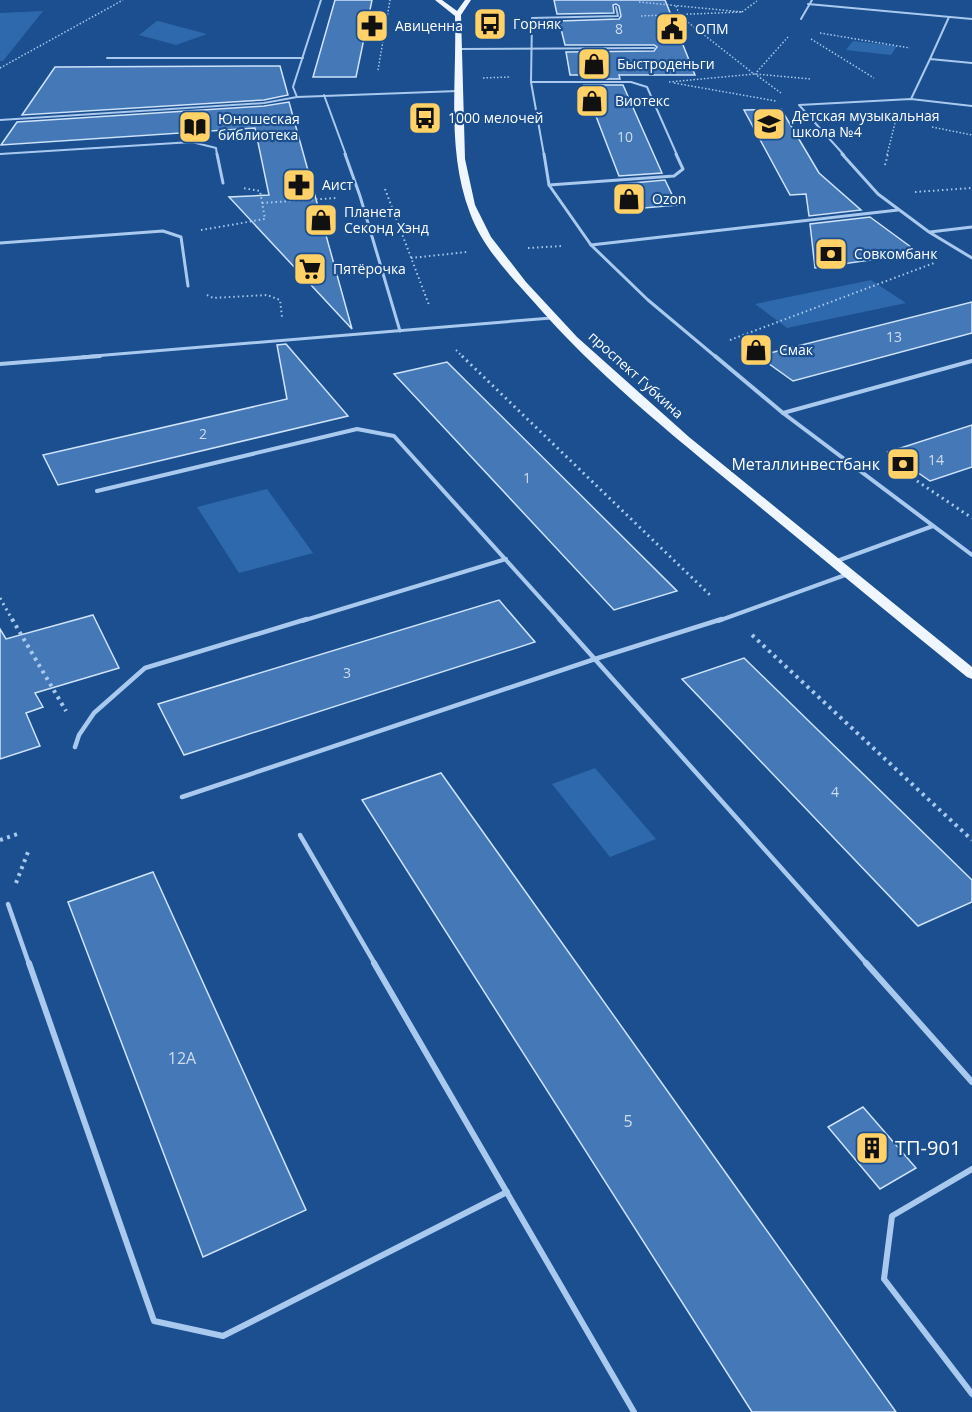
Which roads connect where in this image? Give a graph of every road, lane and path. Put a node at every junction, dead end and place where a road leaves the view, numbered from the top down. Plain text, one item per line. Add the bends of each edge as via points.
1 (123, 0) edge
2 (321, 0) edge
3 (390, 0) edge
4 (438, 0) edge
5 (468, 0) edge
6 (812, 0) edge
7 (632, 1) edge
8 (757, 1) edge
9 (808, 4) junction
10 (676, 6) junction
11 (616, 7) dead end
12 (742, 12) junction
13 (458, 15) junction
14 (618, 16) junction
15 (680, 16) junction
16 (949, 17) junction
17 (801, 19) joint
18 (972, 19) edge
19 (795, 29) junction
20 (530, 48) junction
21 (654, 48) dead end
22 (460, 49) junction
23 (934, 51) junction
24 (108, 58) dead end
25 (303, 58) junction
26 (930, 59) junction
27 (972, 63) edge
28 (0, 68) edge
29 (755, 74) junction
30 (876, 79) dead end
31 (531, 82) junction
32 (668, 82) dead end
33 (460, 91) junction
34 (364, 93) junction
35 (324, 95) junction
36 (297, 97) junction
37 (911, 99) junction
38 (799, 105) junction
39 (972, 106) edge
40 (0, 120) edge
41 (0, 154) edge
42 (223, 183) joint
43 (383, 184) dead end
44 (549, 185) junction
45 (972, 188) edge
46 (878, 194) junction
47 (387, 195) junction
48 (360, 196) junction
49 (262, 203) junction
50 (898, 210) junction
51 (972, 227) edge
52 (929, 232) junction
53 (181, 237) junction
54 (0, 243) edge
55 (591, 245) junction
56 (963, 252) junction
57 (972, 258) edge
58 (188, 286) joint
59 (552, 318) junction
60 (440, 328) junction
61 (400, 331) junction
62 (286, 341) junction
63 (736, 348) dead end
64 (972, 361) edge
65 (0, 364) edge
66 (783, 413) junction
67 (914, 479) dead end
68 (97, 491) dead end
69 (972, 518) edge
70 (933, 526) junction
71 (972, 555) edge
72 (506, 559) junction
73 (835, 562) junction
74 (849, 574) junction
75 (0, 598) edge
76 (732, 616) junction
77 (594, 659) junction
78 (972, 674) edge
79 (79, 732) junction
80 (75, 747) dead end
81 (183, 797) dead end
82 (20, 833) dead end
83 (300, 835) dead end
84 (0, 840) edge
85 (972, 840) edge
86 (28, 852) dead end
87 (8, 904) joint
88 (972, 1082) edge
89 (972, 1169) edge
90 (507, 1192) junction
91 (972, 1394) edge
92 (634, 1412) edge

1 - 28 path
2 - 25 lane
3 - 34 path via 376,85
4 - 13 main road
5 - 13 main road
6 - 9 lane
7 - 10 path
8 - 12 path
9 - 16 lane
9 - 17 lane
10 - 12 path
10 - 15 path
11 - 14 lane
12 - 15 path
13 - 22 main road, проспект Губкина
14 - 15 path
14 - 20 lane via 532,18
15 - 29 path
16 - 18 lane
16 - 23 lane
17 - 19 path
19 - 23 path
19 - 29 path
19 - 30 path
20 - 21 lane
20 - 22 lane
20 - 31 lane
22 - 33 main road, проспект Губкина
23 - 26 lane
24 - 25 lane
25 - 36 lane via 293,87
26 - 27 lane
26 - 37 lane
29 - 38 path
31 - 44 lane
31 - 44 lane via 631,82 647,87 682,169 674,176
32 - 38 path
33 - 34 lane
33 - 59 main road, проспект Губкина via 460,148 471,208 494,249
34 - 35 lane
35 - 36 lane
35 - 48 lane
36 - 40 lane via 264,103
37 - 38 lane
37 - 39 lane
38 - 46 lane
41 - 42 lane via 192,142 216,148
42 - 49 path via 260,191
43 - 47 path
44 - 55 lane
45 - 46 path
46 - 50 lane
47 - 48 path
47 - 60 path via 424,296
48 - 49 path
48 - 61 lane
49 - 53 path via 265,219 216,225
50 - 52 lane
50 - 55 lane
51 - 52 lane
52 - 56 lane
53 - 54 lane via 163,231
53 - 58 lane
55 - 66 lane via 648,300
56 - 57 lane
56 - 63 path via 727,341
58 - 62 path via 213,298 267,295 280,300
59 - 60 lane
59 - 73 main road, проспект Губкина via 705,457
60 - 61 lane
60 - 76 path via 450,344
61 - 62 lane
62 - 65 lane
64 - 66 lane
66 - 70 lane
67 - 69 path
68 - 72 lane via 357,429 394,436
70 - 71 lane
70 - 73 lane
72 - 77 lane
72 - 79 lane via 145,668 111,694
73 - 74 main road, проспект Губкина
74 - 76 lane
74 - 78 main road, проспект Губкина
75 - 79 path
76 - 77 lane
76 - 85 path
77 - 81 lane
77 - 88 lane
79 - 80 lane
82 - 84 path
83 - 90 lane
86 - 87 path
87 - 90 lane via 154,1322 223,1336
89 - 91 lane via 892,1216 884,1279
90 - 92 lane

